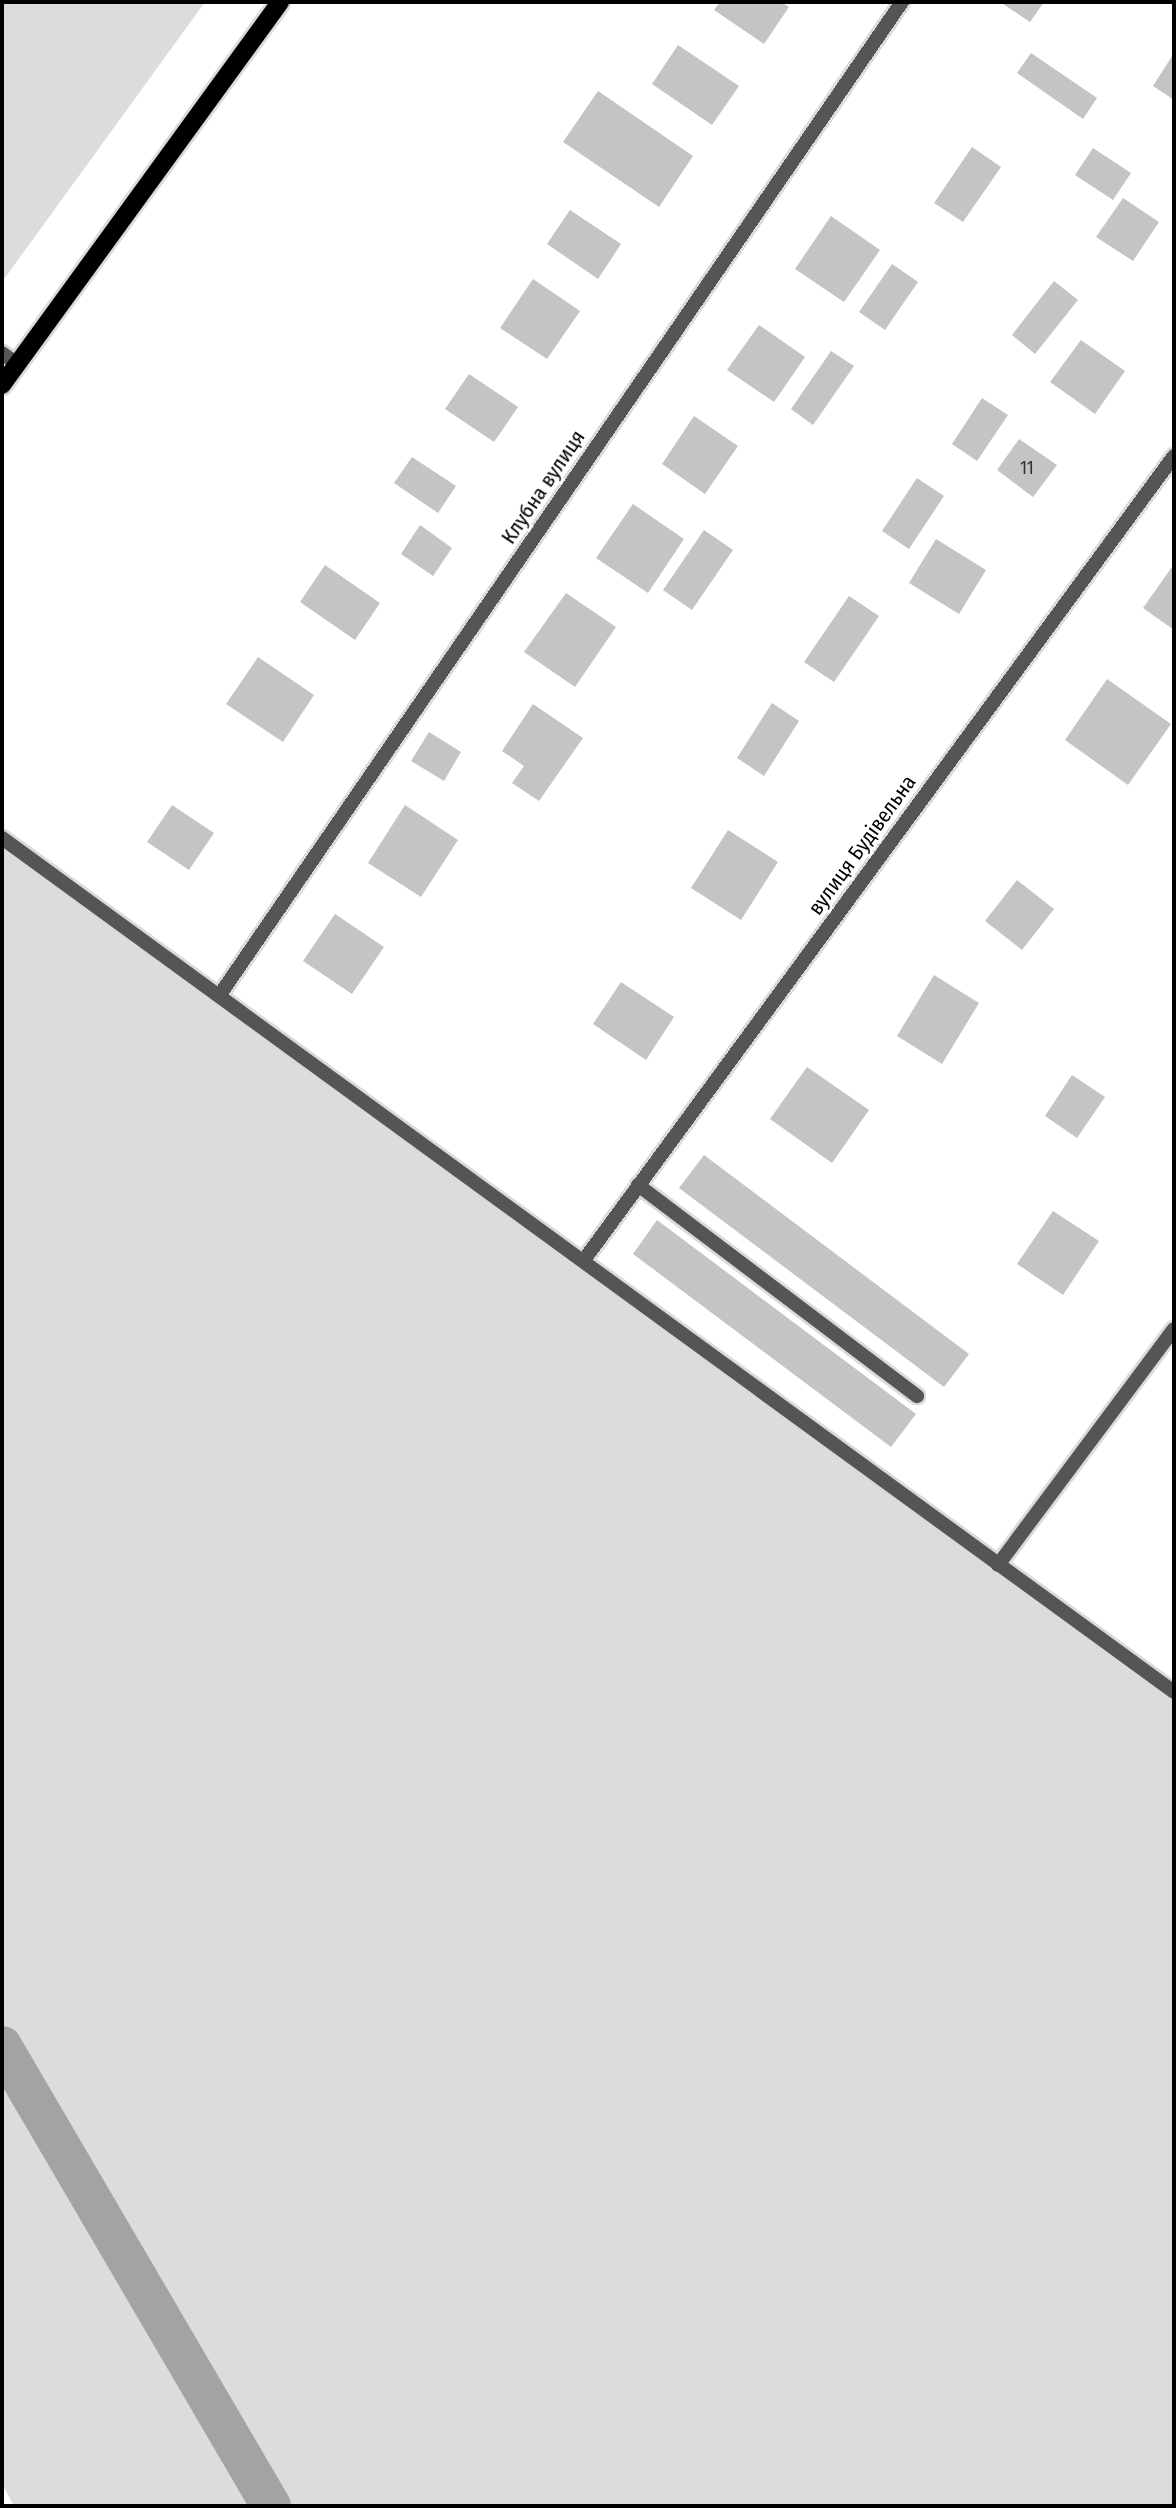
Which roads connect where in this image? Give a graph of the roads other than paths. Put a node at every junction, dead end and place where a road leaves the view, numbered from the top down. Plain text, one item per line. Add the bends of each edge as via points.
1 (280, 2) edge
2 (902, 2) edge
3 (2, 353) edge
4 (17, 365) junction
5 (2, 385) edge
6 (1174, 456) edge
7 (2, 838) edge
8 (219, 996) junction
9 (638, 1185) junction
10 (584, 1259) junction
11 (1174, 1329) edge
12 (917, 1396) dead end
13 (998, 1566) junction
14 (1174, 1692) edge

1 - 4 main road
2 - 8 street, Клубна вулиця
3 - 4 street
4 - 5 main road
6 - 9 street, вулиця Будівельна
7 - 8 street
8 - 10 street
9 - 10 street, вулиця Будівельна
9 - 12 street
10 - 13 street
11 - 13 street
13 - 14 street

